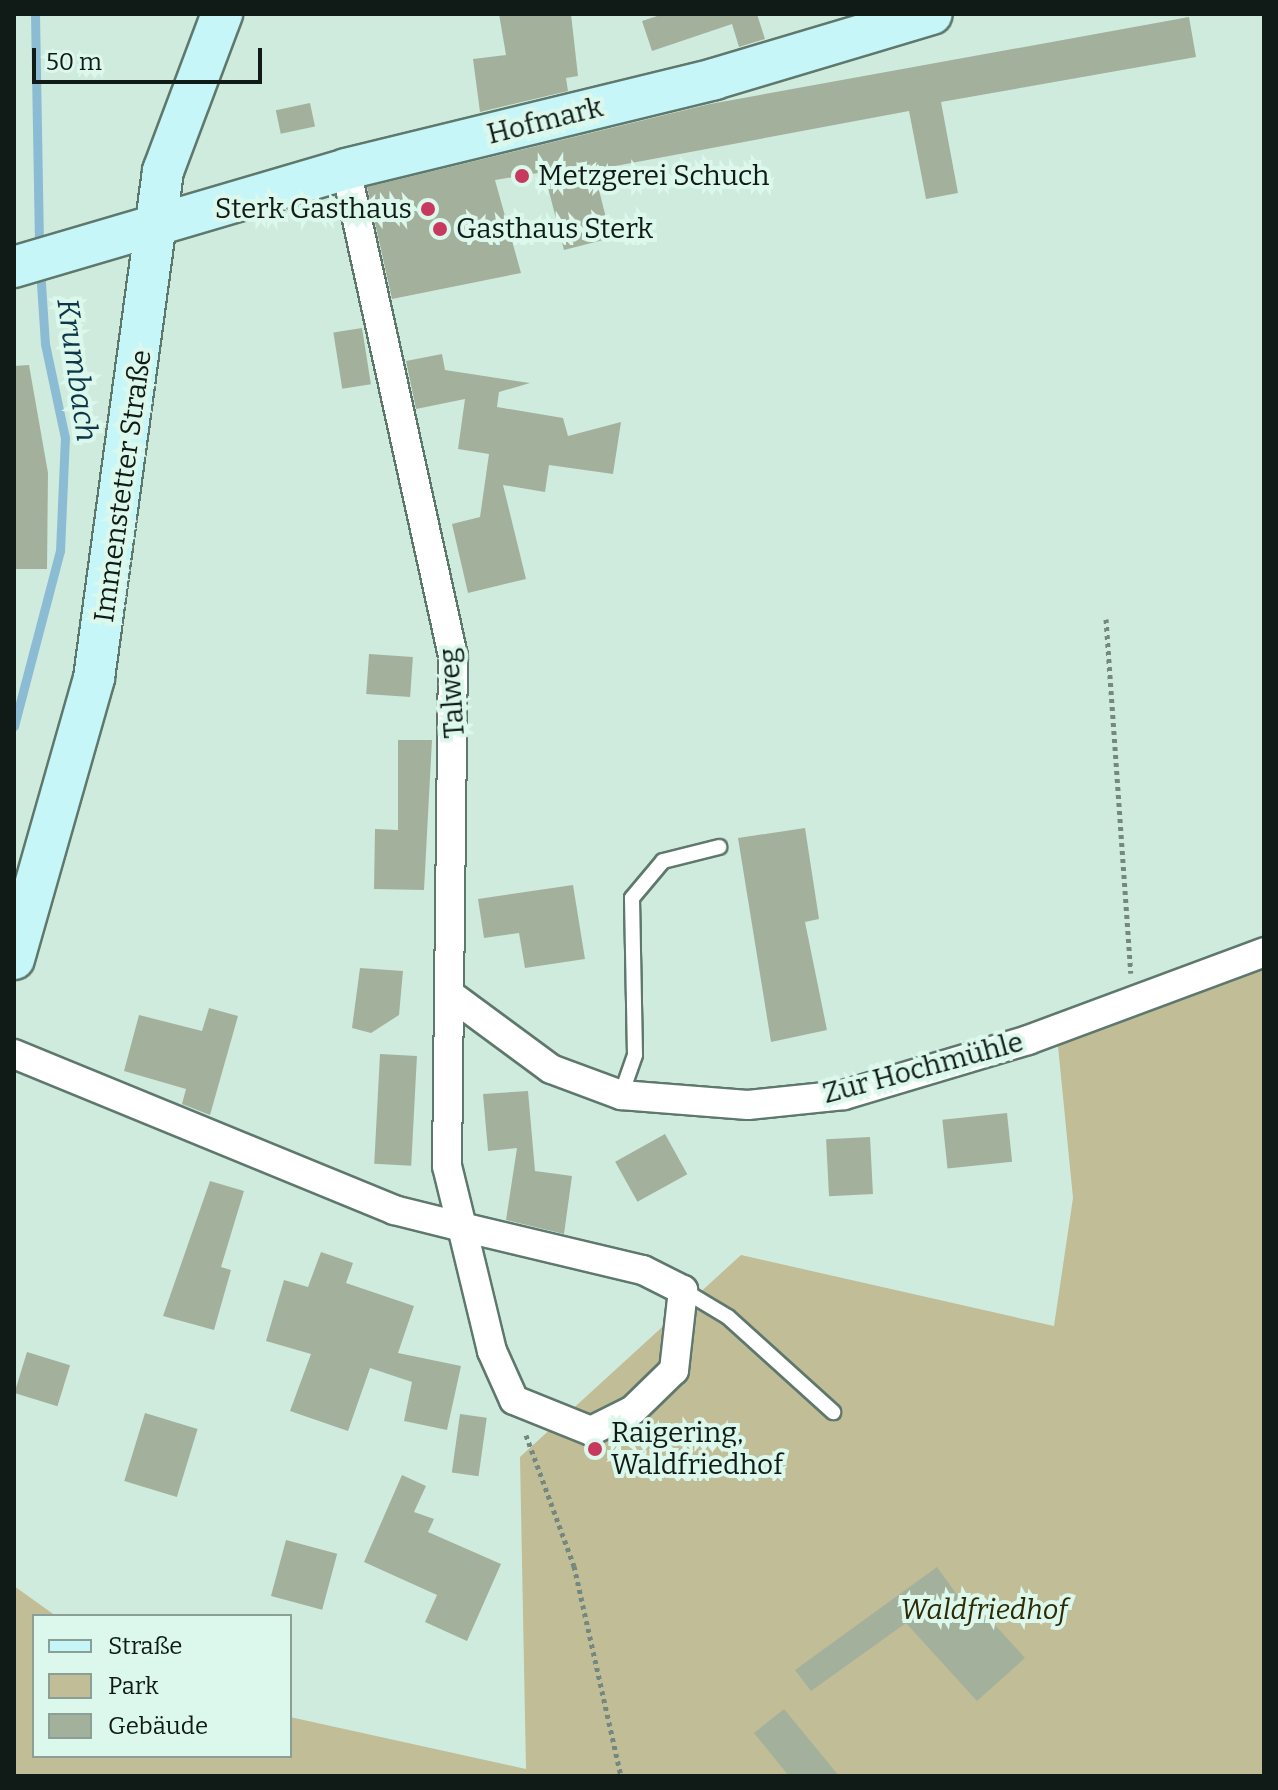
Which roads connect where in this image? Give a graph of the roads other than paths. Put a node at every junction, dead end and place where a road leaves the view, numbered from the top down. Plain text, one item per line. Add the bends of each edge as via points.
1 (222, 14) edge
2 (932, 14) edge
3 (346, 169) junction
4 (157, 223) junction
5 (17, 266) edge
6 (719, 847) dead end
7 (1264, 952) edge
8 (14, 959) edge
9 (452, 996) junction
10 (14, 1054) edge
11 (621, 1095) junction
12 (462, 1227) junction
13 (683, 1290) junction
14 (833, 1412) dead end

1 - 4 main road, Immenstetter Straße via 163,171
2 - 3 main road, Hofmark via 585,112
3 - 4 main road, Hofmark
3 - 9 street, Talweg via 453,656
4 - 5 main road, Hofmark
4 - 8 main road, Immenstetter Straße via 94,678
6 - 11 lane via 663,861 632,898 635,1055
7 - 11 street, Zur Hochmühle via 1134,1002 844,1095 748,1105
9 - 11 street, Zur Hochmühle via 551,1069
9 - 12 street, Talweg via 447,1166
10 - 12 street via 394,1210
12 - 13 street via 643,1270
12 - 13 street, Talweg via 492,1351 514,1400 591,1431 633,1410 674,1370
13 - 14 lane via 728,1317

